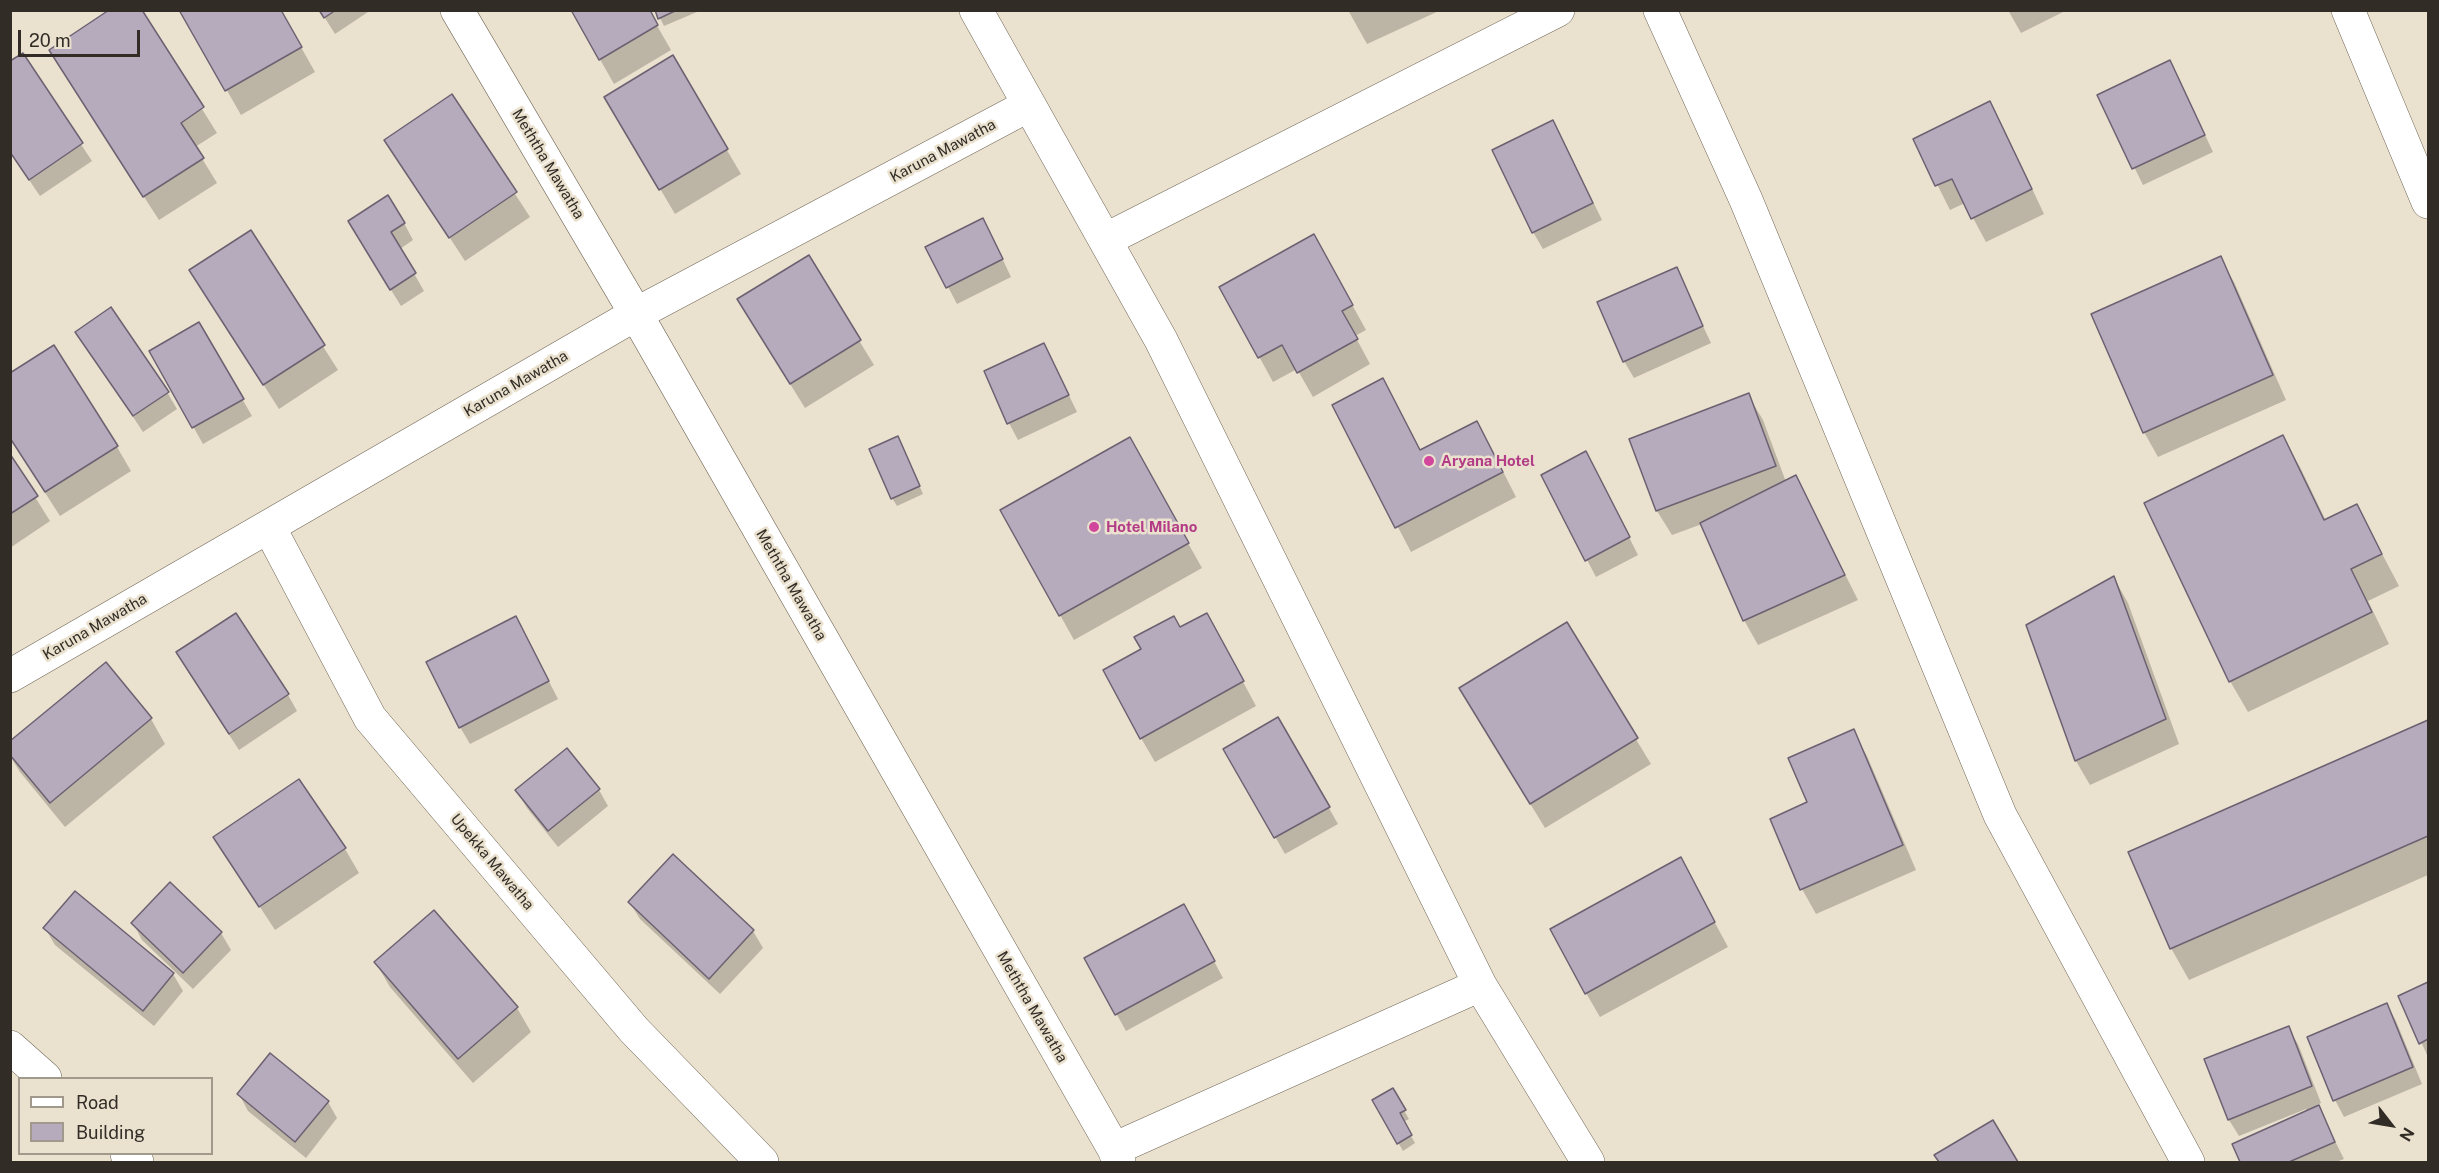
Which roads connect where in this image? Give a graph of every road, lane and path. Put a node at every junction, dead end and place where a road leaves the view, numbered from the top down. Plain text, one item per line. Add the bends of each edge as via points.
1 (457, 10) edge
2 (976, 10) edge
3 (1558, 10) edge
4 (1660, 10) edge
5 (2348, 10) edge
6 (1029, 105) junction
7 (2428, 202) edge
8 (1105, 240) junction
9 (636, 314) junction
10 (269, 527) junction
11 (10, 676) edge
12 (1480, 985) junction
13 (10, 1047) edge
14 (44, 1077) edge
15 (1116, 1156) edge
16 (762, 1162) edge
17 (1587, 1162) edge
18 (2188, 1162) edge

1 - 9 street, Meththa Mawatha
2 - 6 street
3 - 8 street
4 - 18 street via 1746,200 2000,815
5 - 7 street
6 - 8 street
6 - 9 street, Karuna Mawatha
8 - 12 street via 1161,340
9 - 10 street, Karuna Mawatha
9 - 15 street, Meththa Mawatha
10 - 11 street, Karuna Mawatha
10 - 16 street, Upekka Mawatha via 370,718 634,1030
12 - 15 street
12 - 17 street
13 - 14 street

